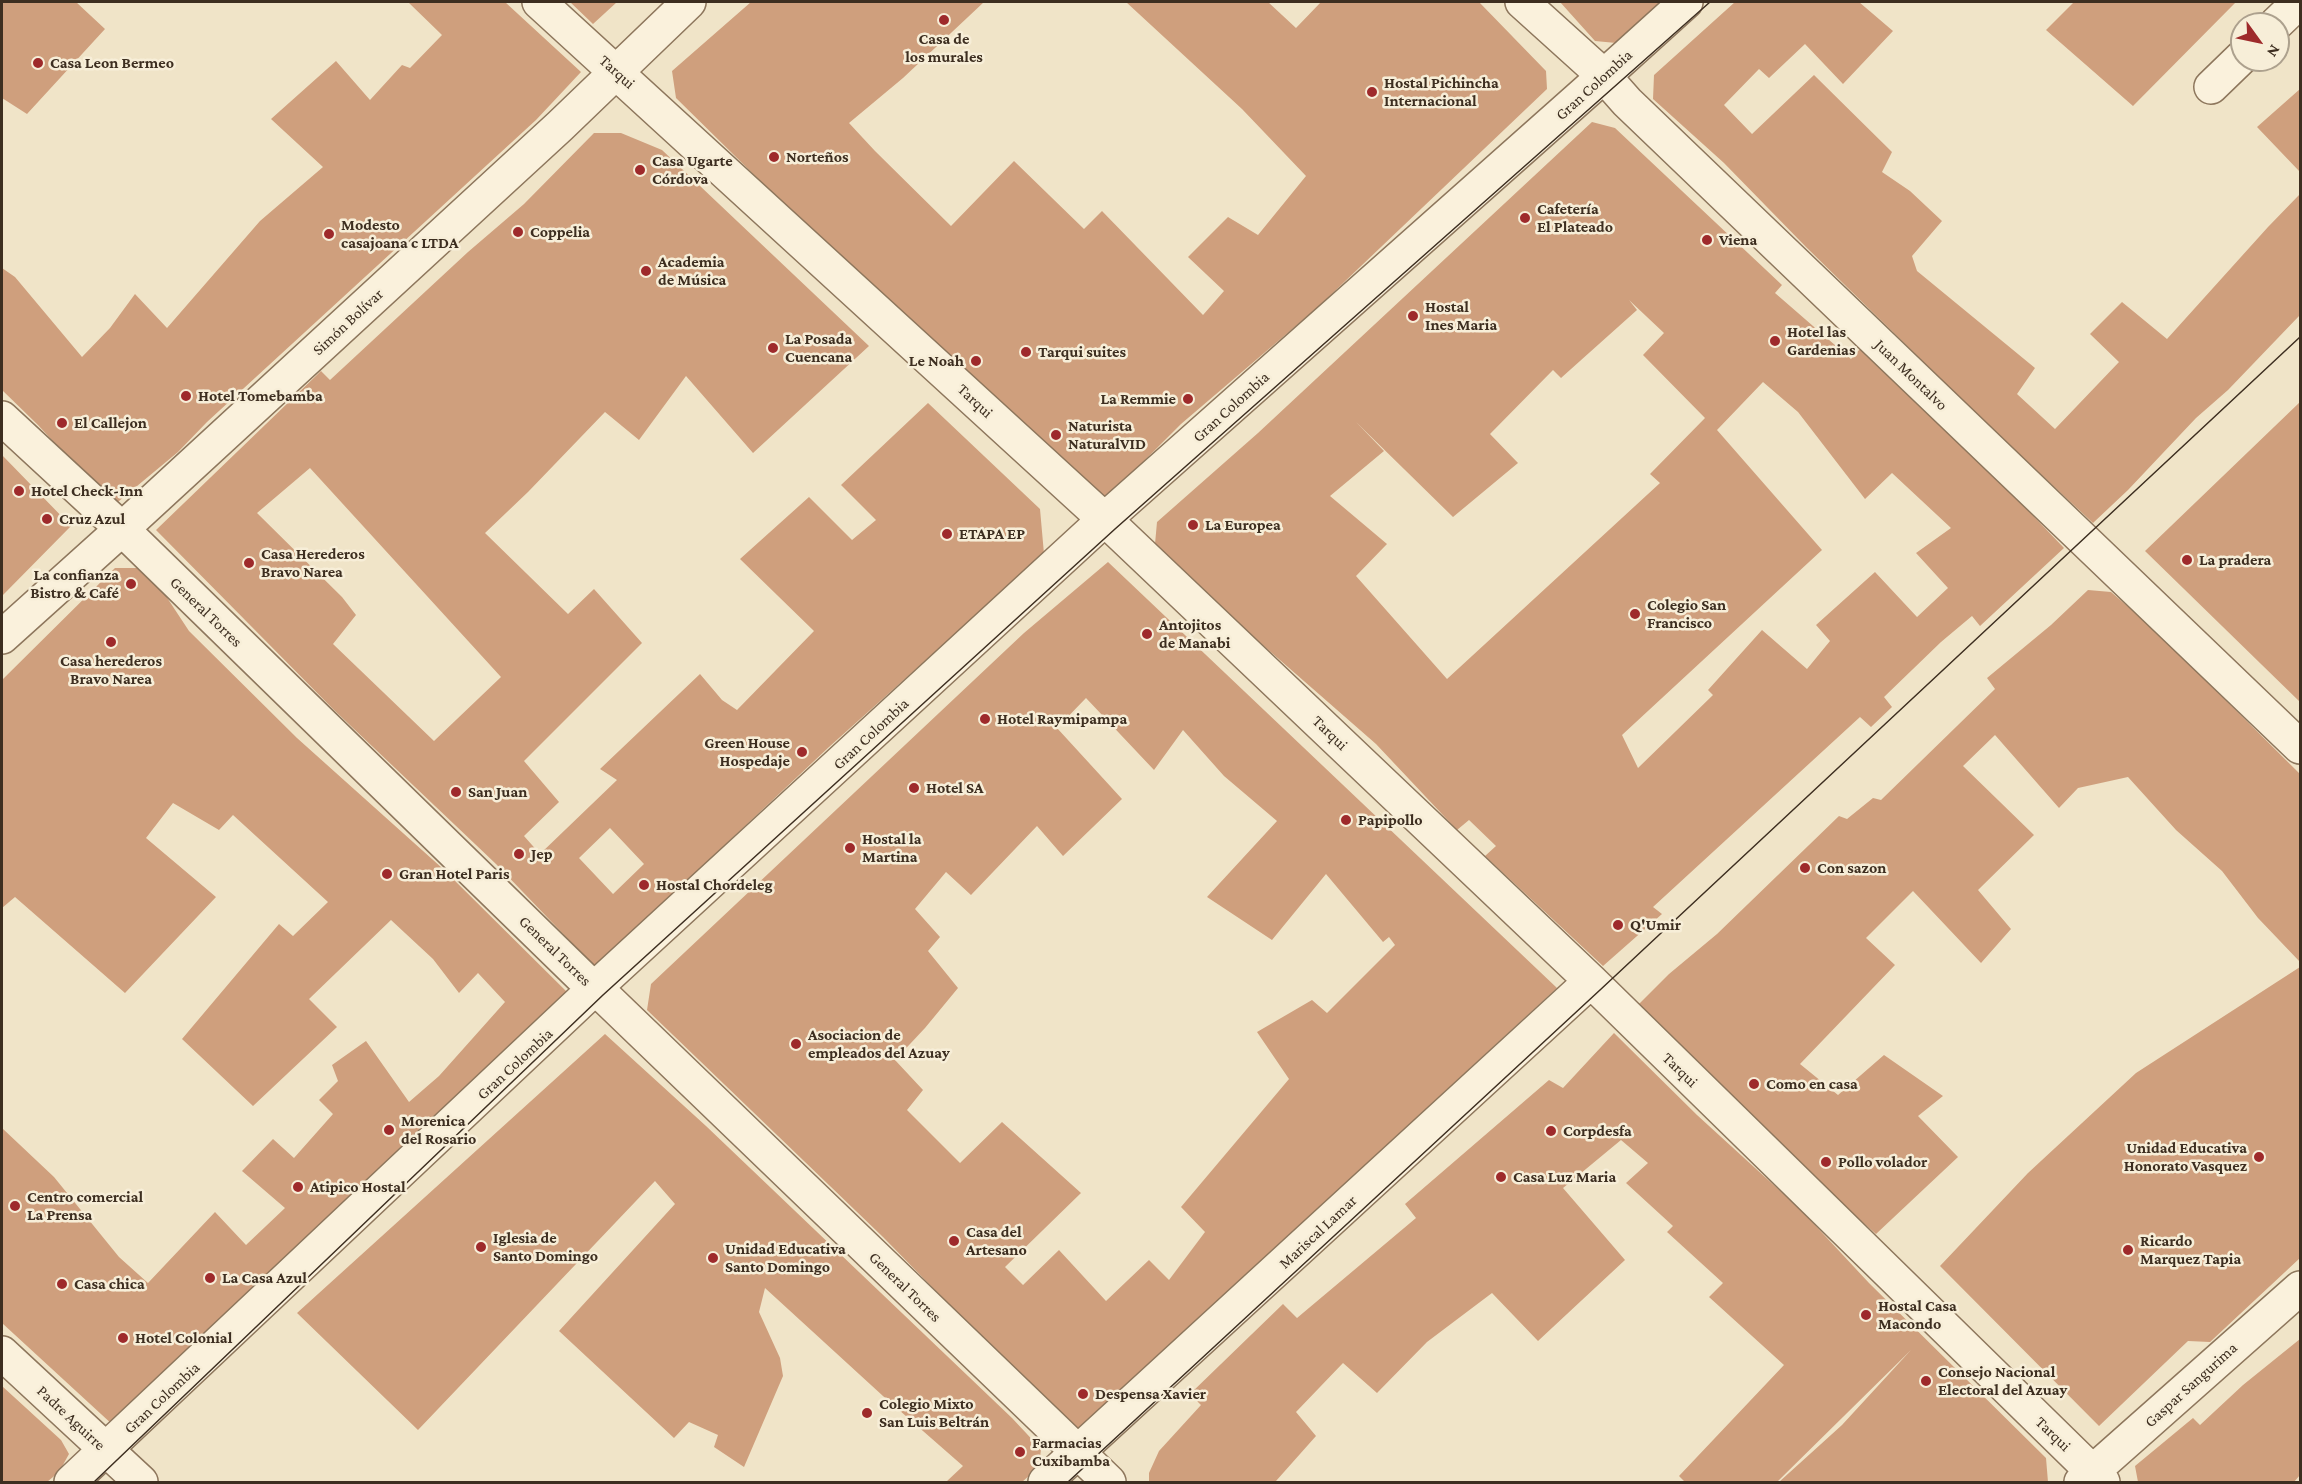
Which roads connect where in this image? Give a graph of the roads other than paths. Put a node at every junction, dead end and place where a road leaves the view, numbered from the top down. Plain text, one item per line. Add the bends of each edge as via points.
1 (539, 2) edge
2 (690, 2) edge
3 (1522, 2) edge
4 (1686, 2) edge
5 (2230, 69) edge
6 (617, 72) junction
7 (1604, 76) junction
8 (2211, 87) dead end
9 (2, 418) edge
10 (1104, 519) junction
11 (122, 529) junction
12 (2, 637) edge
13 (2301, 747) edge
14 (1591, 981) junction
15 (594, 989) junction
16 (2301, 1288) edge
17 (2, 1353) edge
18 (107, 1450) junction
19 (1076, 1453) junction
20 (2092, 1479) edge
21 (71, 1482) edge
22 (141, 1482) edge
23 (1045, 1482) edge
24 (1109, 1482) edge

1 - 6 street, Tarqui
2 - 6 street, Simón Bolívar
3 - 7 street, Juan Montalvo
4 - 7 street, Gran Colombia
5 - 8 street
6 - 10 street, Tarqui
6 - 11 street, Simón Bolívar
7 - 10 street, Gran Colombia
7 - 13 street, Juan Montalvo
9 - 11 street, General Torres
10 - 14 street, Tarqui
10 - 15 street, Gran Colombia
11 - 12 street, Simón Bolívar
11 - 15 street, General Torres
14 - 19 street, Mariscal Lamar
14 - 20 street, Tarqui
15 - 18 street, Gran Colombia
15 - 19 street, General Torres
16 - 20 street, Gaspar Sangurima
17 - 18 street, Padre Aguirre
18 - 21 street, Gran Colombia
18 - 22 street, Padre Aguirre
19 - 23 street, Mariscal Lamar
19 - 24 street, General Torres

